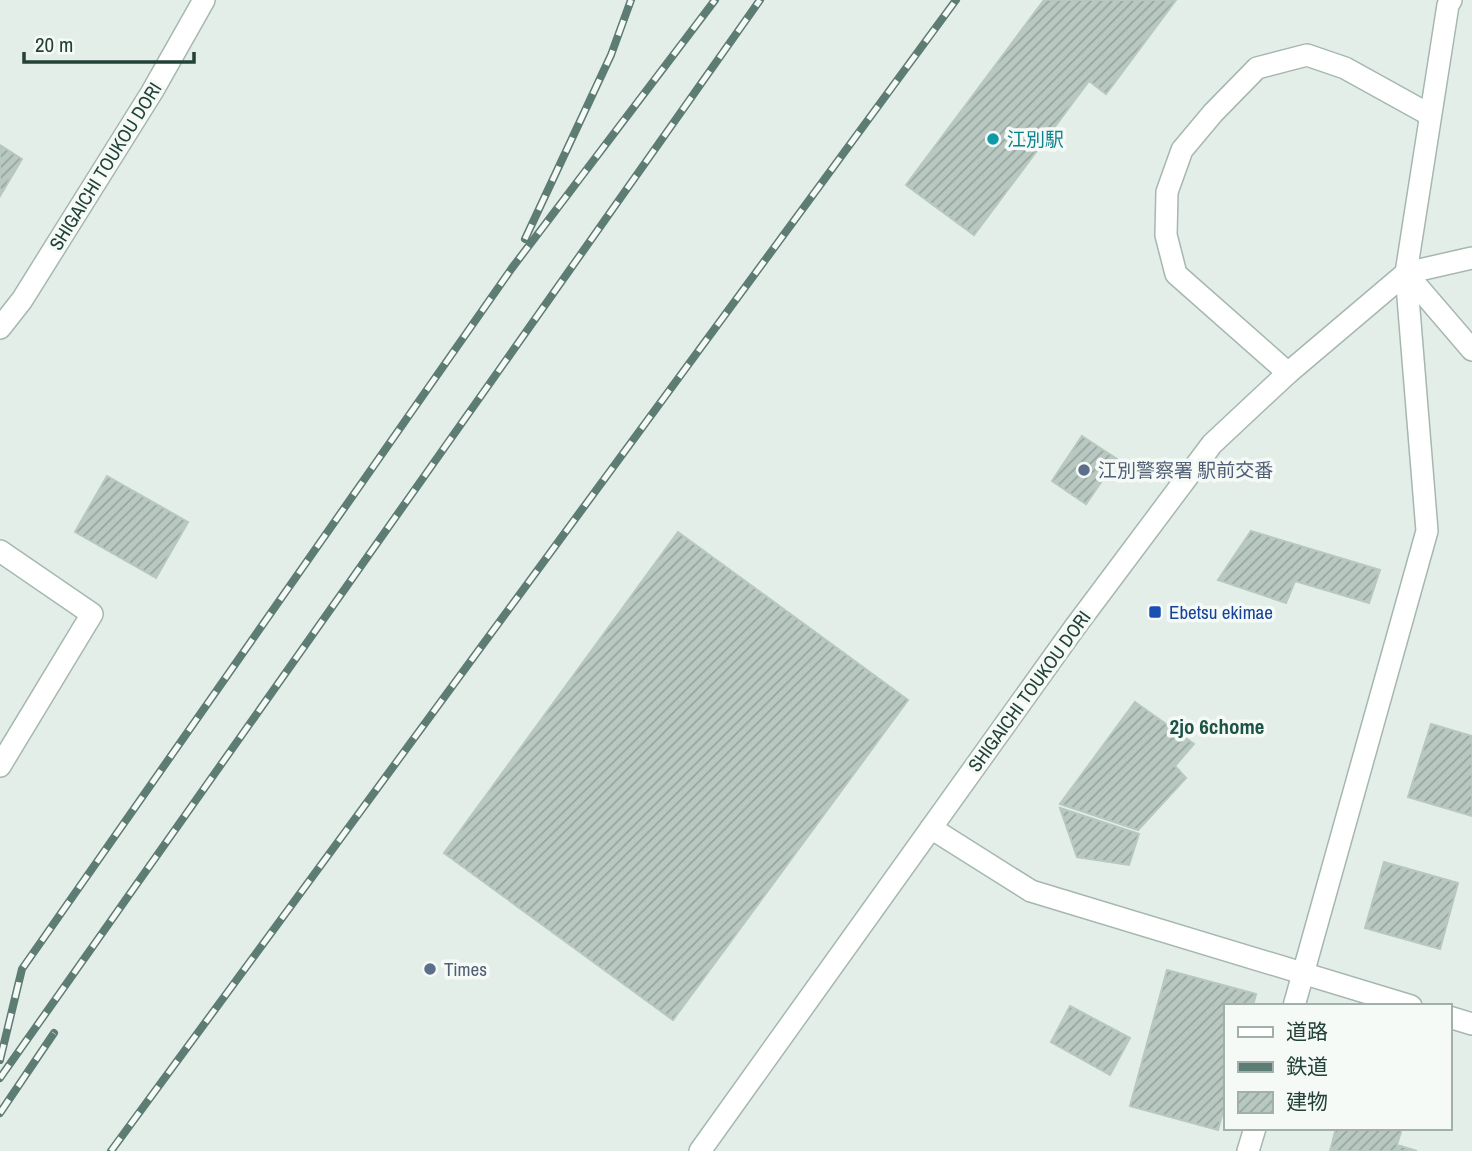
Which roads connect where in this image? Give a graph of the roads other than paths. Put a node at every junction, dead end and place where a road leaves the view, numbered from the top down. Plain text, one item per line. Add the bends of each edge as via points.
1 (204, 0) edge
2 (1451, 0) edge
3 (1430, 115) junction
4 (1472, 258) edge
5 (1406, 273) junction
6 (0, 328) edge
7 (1472, 349) edge
8 (1288, 373) junction
9 (0, 551) edge
10 (0, 766) edge
11 (931, 828) junction
12 (1304, 974) junction
13 (1295, 1004) edge
14 (1404, 1004) edge
15 (1451, 1018) edge
16 (1472, 1024) edge
17 (1254, 1130) edge
18 (700, 1151) edge
19 (1248, 1151) edge

1 - 6 street, SHIGAICHI TOUKOU DORI via 152,92
2 - 3 street
3 - 5 street
3 - 8 street via 1345,68 1307,55 1257,68 1182,150 1167,192 1166,235 1176,274
4 - 5 street
5 - 7 street
5 - 8 street, SHIGAICHI TOUKOU DORI
5 - 12 street via 1427,531
8 - 11 street, SHIGAICHI TOUKOU DORI via 1212,444
9 - 10 street via 92,614
11 - 12 street via 1031,891
11 - 18 street, SHIGAICHI TOUKOU DORI
12 - 13 street
12 - 14 street
15 - 16 street
17 - 19 street

